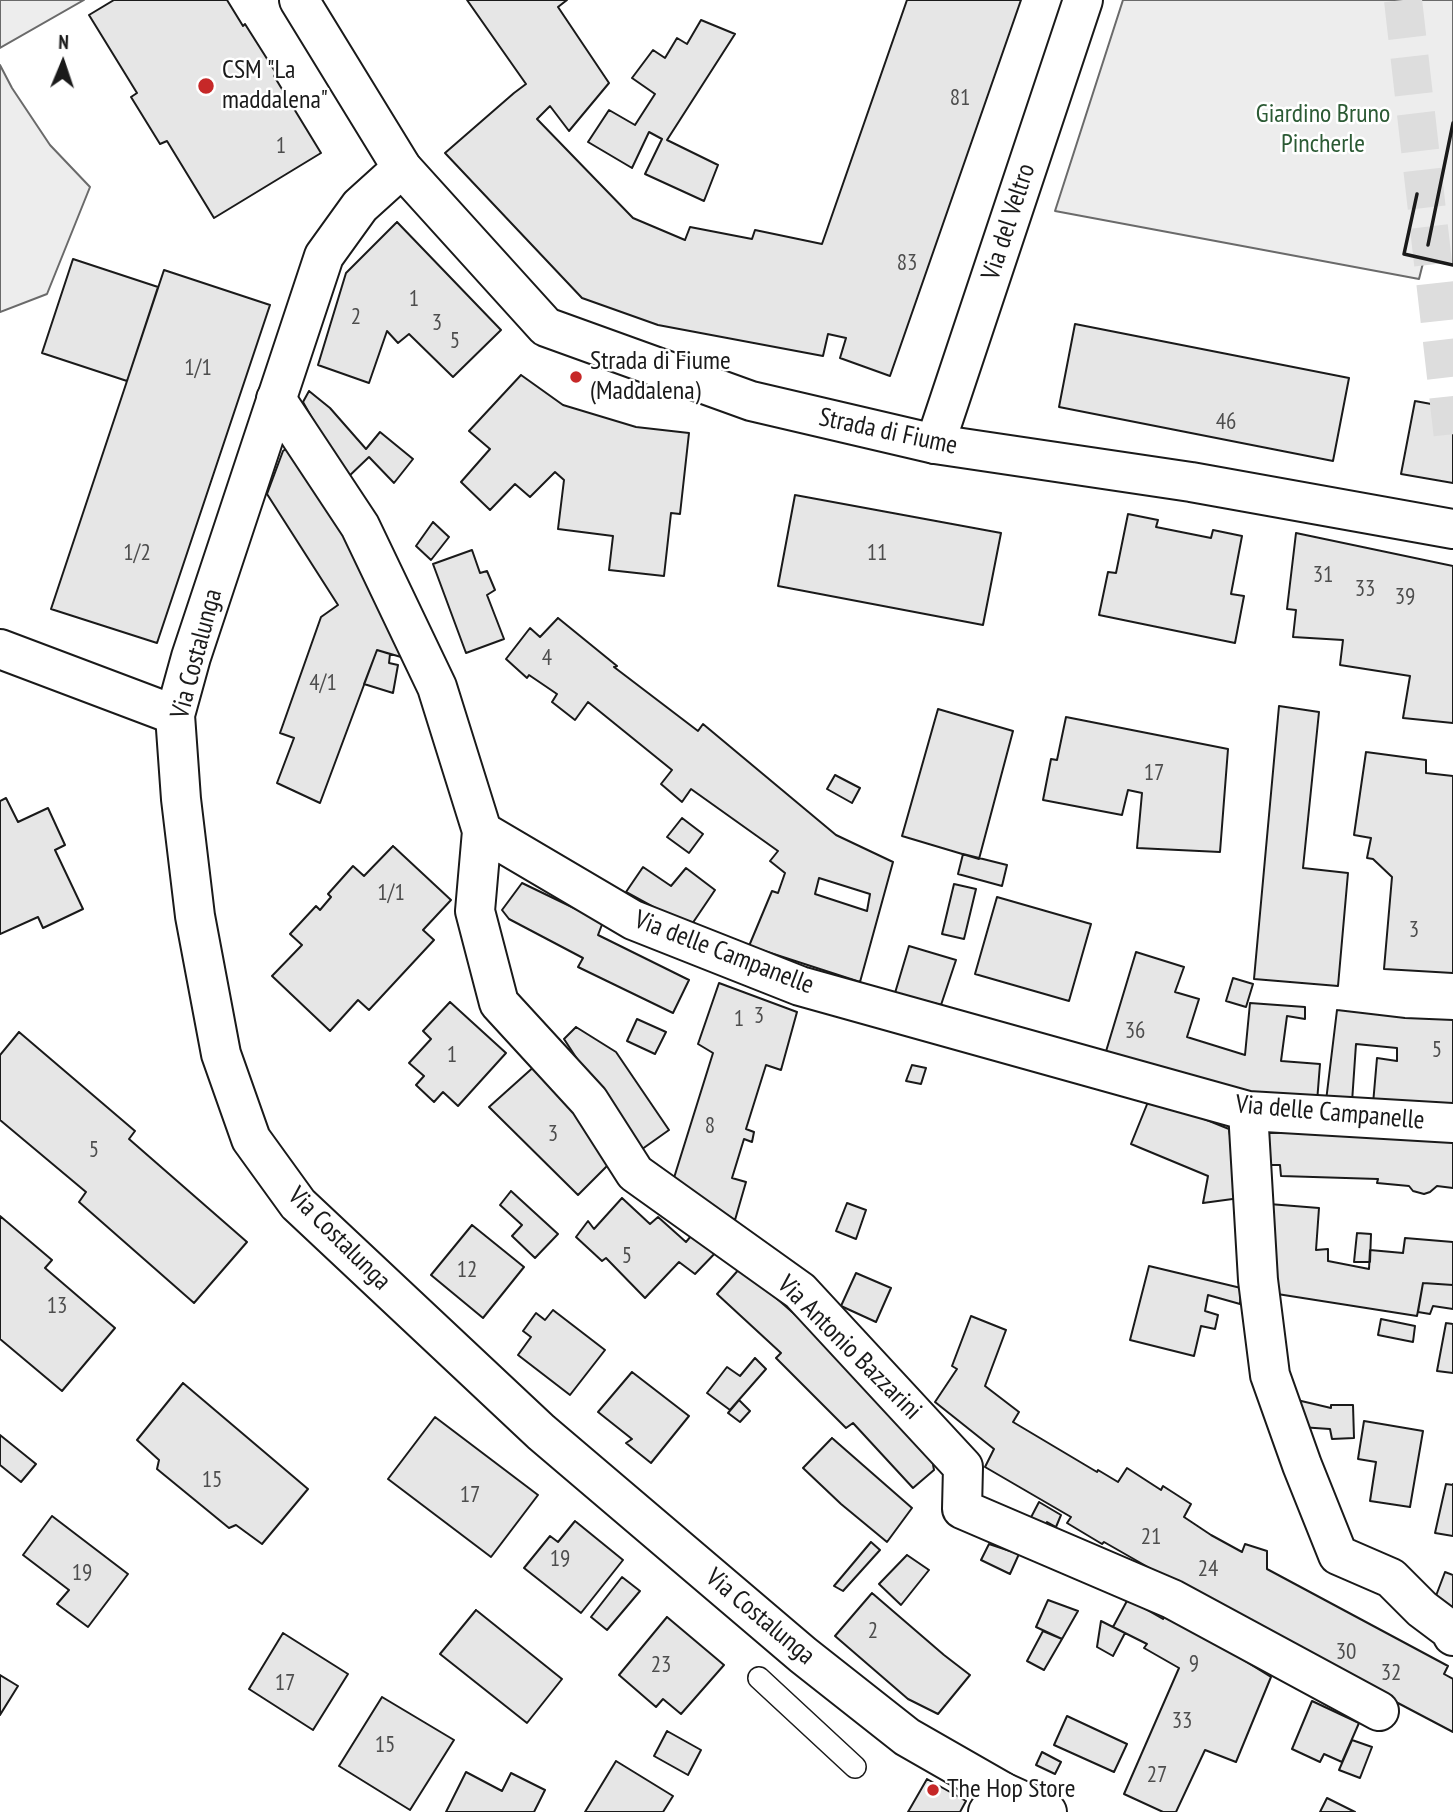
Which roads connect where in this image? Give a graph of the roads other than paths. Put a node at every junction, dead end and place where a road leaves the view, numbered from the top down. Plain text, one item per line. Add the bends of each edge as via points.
1 (299, 0) edge
2 (1083, 0) edge
3 (402, 168) junction
4 (276, 399) junction
5 (934, 444) junction
6 (1453, 529) edge
7 (0, 649) edge
8 (175, 715) junction
9 (482, 831) junction
10 (1248, 1111) junction
11 (1453, 1123) edge
12 (1453, 1636) edge
13 (759, 1678) dead end
14 (1379, 1711) dead end
15 (855, 1767) dead end
16 (996, 1802) edge
17 (1047, 1812) edge

1 - 3 street, Strada di Fiume
2 - 5 street, Via del Veltro
3 - 4 street, Via Costalunga via 360,206 324,256
3 - 5 street, Strada di Fiume via 545,327 751,401
4 - 8 street, Via Costalunga
4 - 9 street via 360,526 437,687
5 - 6 street, Strada di Fiume via 1191,482
7 - 8 street
8 - 16 street, Via Costalunga via 195,916 221,1054 251,1139 298,1205 541,1432 803,1654
9 - 10 street, Via delle Campanelle via 633,920 800,986
9 - 14 street, Via Antonio Bazzarini via 475,911 499,1003 589,1101 635,1172 800,1291 963,1467 962,1509 1172,1599
10 - 11 street, Via delle Campanelle
10 - 12 street via 1258,1280 1270,1375 1302,1465 1338,1555 1391,1578
13 - 15 lane
16 - 17 street, Via Costalunga

